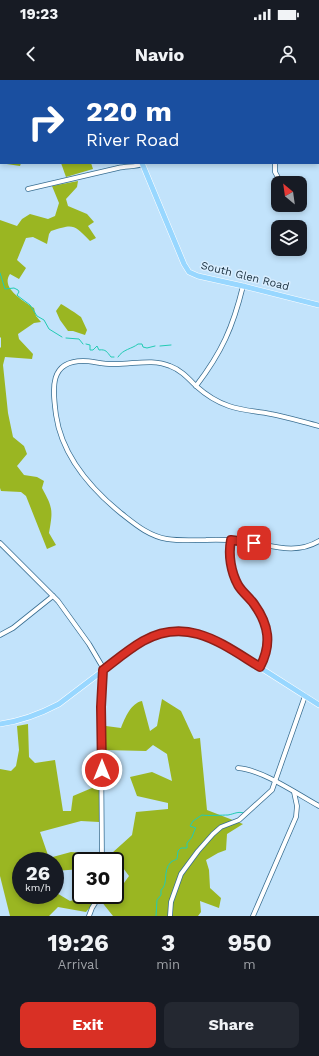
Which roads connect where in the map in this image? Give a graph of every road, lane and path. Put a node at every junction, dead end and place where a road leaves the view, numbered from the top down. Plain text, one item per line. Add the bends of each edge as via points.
1 (143, 164) edge
2 (275, 164) edge
3 (277, 176) edge
4 (28, 189) dead end
5 (243, 286) junction
6 (319, 305) edge
7 (196, 386) junction
8 (319, 426) edge
9 (231, 540) junction
10 (319, 541) edge
11 (0, 543) edge
12 (53, 596) junction
13 (0, 635) edge
14 (260, 667) junction
15 (103, 670) junction
16 (305, 696) junction
17 (319, 705) edge
18 (0, 724) edge
19 (238, 768) dead end
20 (275, 781) junction
21 (294, 792) junction
22 (319, 806) edge
23 (102, 852) edge
24 (94, 904) edge
25 (89, 916) edge
26 (170, 916) edge
27 (253, 916) edge

1 - 4 street
1 - 5 main road, South Glen Road via 186,268 196,275
2 - 3 street
5 - 6 main road, South Glen Road
5 - 7 street via 228,335
7 - 8 street via 229,406
7 - 9 street via 178,369 161,362 112,364 76,361 65,365 57,373 53,392 57,419 72,458 98,493 117,510 149,534 167,539
9 - 10 street via 289,549 300,549
9 - 14 street via 229,549 238,585 260,613 268,635 267,650
11 - 12 street
12 - 13 street via 13,628
12 - 15 street via 89,644
14 - 15 main road via 203,634 175,631 142,641
14 - 16 main road
15 - 18 main road via 46,711
15 - 23 street
16 - 17 main road
16 - 20 street
19 - 20 street via 247,769
20 - 21 street
20 - 26 street via 272,790 239,820 221,827 213,834 187,866 175,888
21 - 22 street
21 - 27 street via 296,817
24 - 25 street

